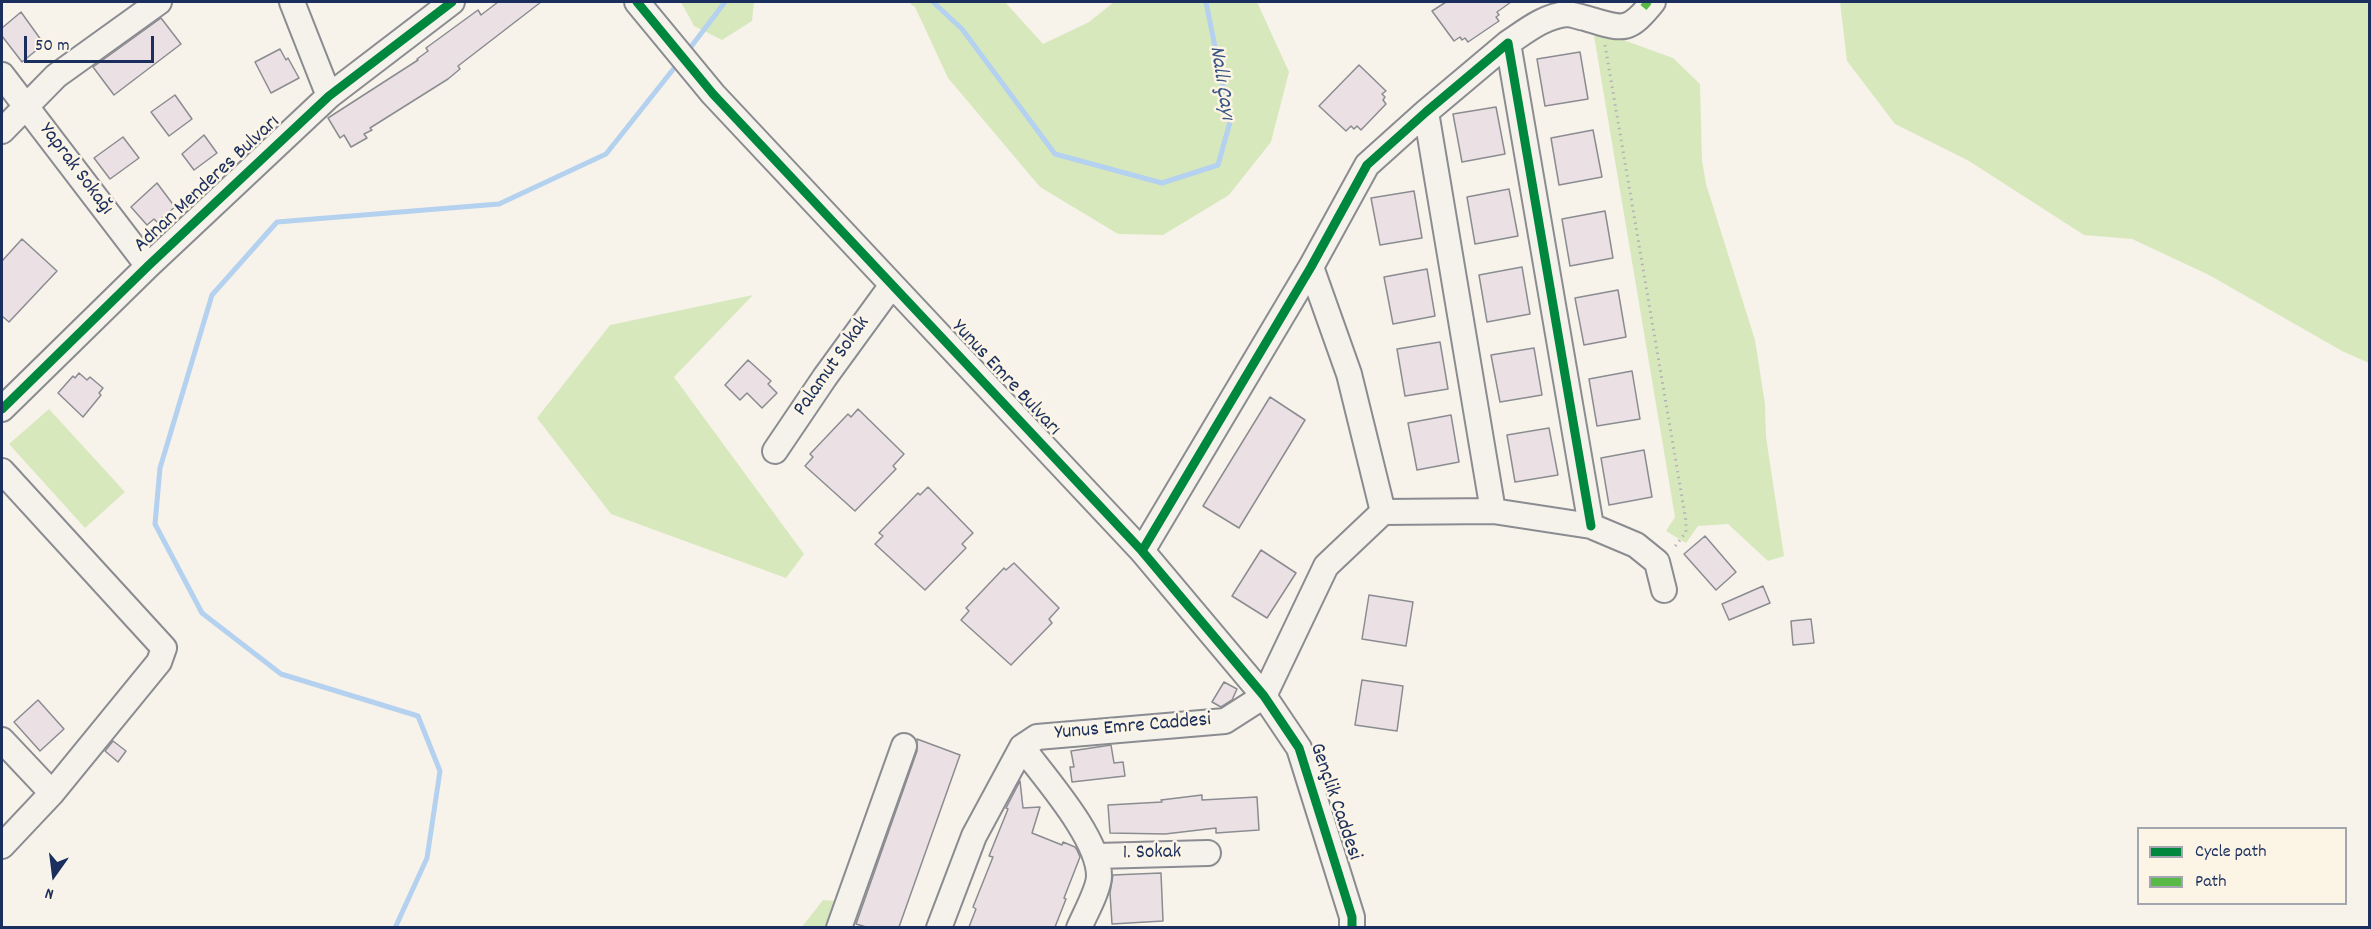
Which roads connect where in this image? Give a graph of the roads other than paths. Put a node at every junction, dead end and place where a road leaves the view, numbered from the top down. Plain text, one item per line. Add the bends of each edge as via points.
1 (159, 2) edge
2 (292, 2) edge
3 (452, 2) edge
4 (637, 2) edge
5 (1653, 2) edge
6 (1509, 43) junction
7 (2, 75) edge
8 (329, 96) junction
9 (26, 106) junction
10 (1426, 112) junction
11 (2, 130) edge
12 (148, 266) junction
13 (1311, 267) junction
14 (892, 285) junction
15 (2, 409) edge
16 (775, 451) dead end
17 (2, 471) edge
18 (1492, 511) junction
19 (1383, 512) junction
20 (1592, 526) junction
21 (1142, 551) junction
22 (1664, 590) dead end
23 (1264, 696) junction
24 (2, 740) edge
25 (904, 746) dead end
26 (1022, 747) junction
27 (52, 793) junction
28 (2, 846) edge
29 (1208, 853) dead end
30 (1097, 856) junction
31 (839, 927) edge
32 (939, 927) edge
33 (1079, 927) edge
34 (1352, 927) edge

1 - 9 street via 56,76
2 - 8 street
3 - 8 street, Adnan Menderes Bulvarı
4 - 14 street, Yunus Emre Bulvarı via 713,94
5 - 6 street via 1628,26 1614,27 1568,14 1537,23
6 - 10 street
6 - 20 street
7 - 9 street, Yaprak Sokağı
8 - 12 street, Adnan Menderes Bulvarı
9 - 11 street
9 - 12 street, Yaprak Sokağı
10 - 13 street via 1367,165
10 - 18 street
12 - 15 street, Adnan Menderes Bulvarı
13 - 19 street via 1349,374
13 - 21 street
14 - 16 street, Palamut Sokak
14 - 21 street, Yunus Emre Bulvarı
17 - 27 street via 164,648 159,662
18 - 19 street
18 - 20 street
19 - 23 street via 1326,566
20 - 22 street via 1636,545 1657,562
21 - 23 street, Yunus Emre Bulvarı
23 - 26 street, Yunus Emre Caddesi via 1225,721 1037,736
23 - 34 street, Gençlik Caddesi via 1299,748
24 - 27 street
25 - 31 street
26 - 30 street
26 - 32 street via 974,836
27 - 28 street
29 - 30 street, 1. Sokak
30 - 33 street via 1099,878

